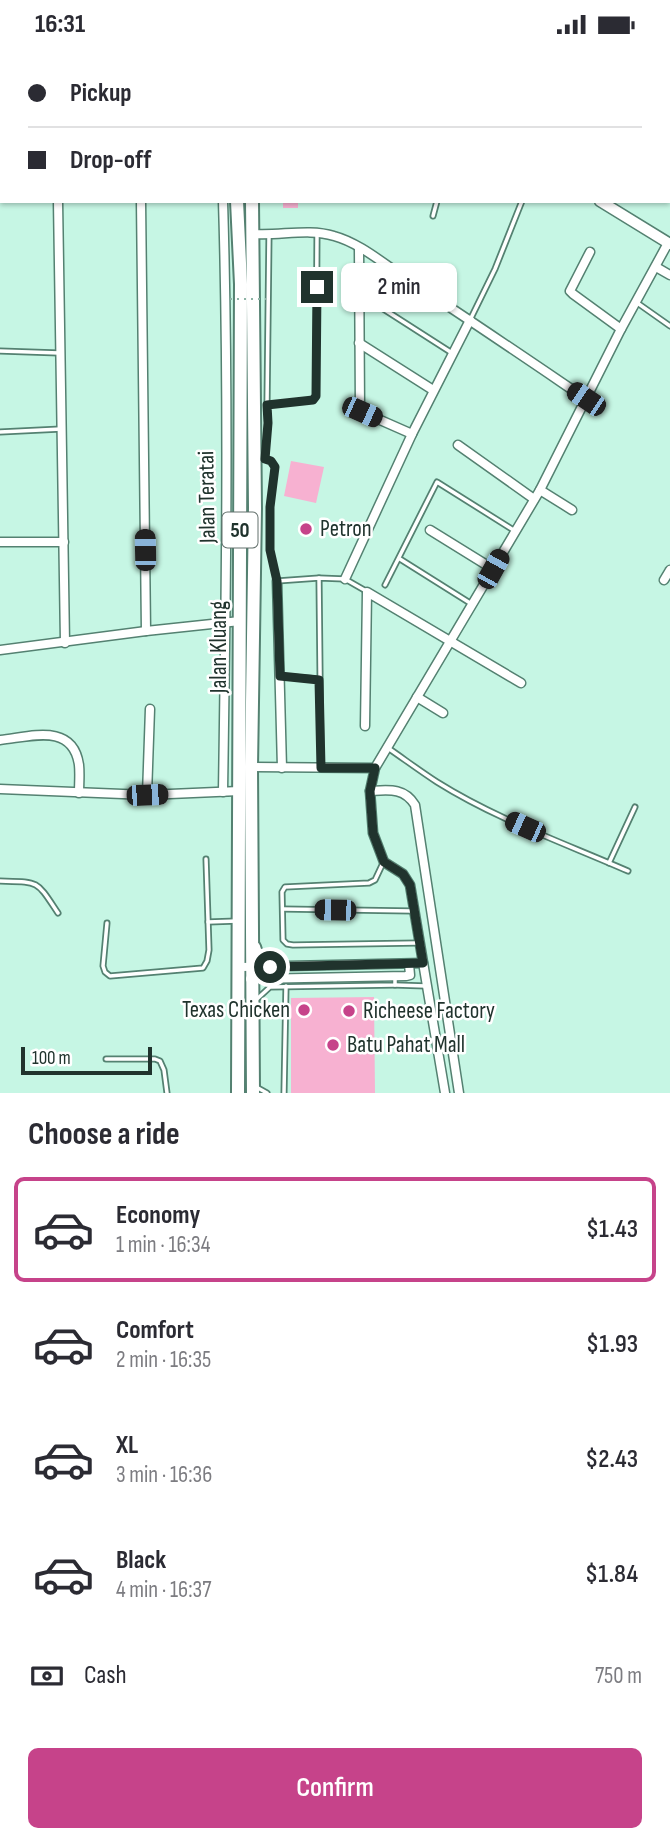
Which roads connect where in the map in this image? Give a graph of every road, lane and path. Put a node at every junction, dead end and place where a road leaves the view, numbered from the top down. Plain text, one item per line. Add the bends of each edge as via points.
1 (58, 203) edge
2 (141, 203) edge
3 (223, 203) edge
4 (237, 203) edge
5 (252, 203) edge
6 (437, 203) edge
7 (521, 203) edge
8 (603, 203) edge
9 (433, 216) dead end
10 (317, 233) junction
11 (254, 234) junction
12 (269, 235) junction
13 (669, 244) edge
14 (359, 248) junction
15 (590, 252) dead end
16 (656, 267) junction
17 (670, 275) edge
18 (358, 292) junction
19 (230, 299) dead end
20 (266, 299) dead end
21 (636, 302) junction
22 (470, 320) junction
23 (670, 326) edge
24 (621, 329) junction
25 (359, 343) junction
26 (0, 351) edge
27 (61, 353) junction
28 (452, 353) junction
29 (433, 390) junction
30 (586, 399) junction
31 (267, 405) junction
32 (63, 429) junction
33 (0, 432) edge
34 (412, 434) junction
35 (231, 435) junction
36 (267, 437) junction
37 (254, 444) junction
38 (458, 445) dead end
39 (259, 458) junction
40 (540, 490) junction
41 (534, 499) junction
42 (255, 507) junction
43 (270, 507) junction
44 (572, 510) dead end
45 (430, 530) dead end
46 (515, 531) junction
47 (0, 542) edge
48 (64, 542) junction
49 (254, 550) junction
50 (270, 550) junction
51 (399, 559) junction
52 (493, 569) junction
53 (670, 570) edge
54 (318, 579) junction
55 (345, 579) junction
56 (664, 580) dead end
57 (277, 581) junction
58 (384, 585) dead end
59 (367, 592) junction
60 (472, 604) junction
61 (240, 621) junction
62 (225, 622) junction
63 (146, 631) junction
64 (450, 641) junction
65 (65, 643) junction
66 (0, 650) edge
67 (280, 676) junction
68 (319, 680) junction
69 (521, 683) dead end
70 (417, 697) junction
71 (150, 709) dead end
72 (443, 713) dead end
73 (365, 726) dead end
74 (0, 740) edge
75 (388, 748) junction
76 (251, 767) junction
77 (282, 768) junction
78 (321, 768) junction
79 (375, 768) junction
80 (0, 790) edge
81 (239, 791) junction
82 (370, 791) junction
83 (223, 792) junction
84 (79, 793) junction
85 (147, 795) junction
86 (635, 807) dead end
87 (206, 859) dead end
88 (384, 862) junction
89 (609, 863) junction
90 (628, 871) dead end
91 (0, 881) edge
92 (283, 909) junction
93 (415, 911) junction
94 (58, 913) dead end
95 (239, 921) junction
96 (208, 922) junction
97 (107, 923) dead end
98 (252, 937) junction
99 (419, 943) junction
100 (423, 963) junction
101 (409, 964) junction
102 (270, 967) junction
103 (245, 973) junction
104 (395, 981) junction
105 (286, 986) junction
106 (426, 986) junction
107 (252, 1006) junction
108 (106, 1059) dead end
109 (253, 1087) edge
110 (167, 1093) edge
111 (238, 1093) edge
112 (267, 1093) edge
113 (284, 1093) edge
114 (444, 1093) edge
115 (459, 1093) edge

1 - 27 street
2 - 63 street
3 - 35 street, Jalan Teratai
4 - 35 highway, Jalan Kluang / 50 via 241,284
5 - 11 highway, Jalan Kluang / 50
6 - 9 lane
7 - 22 lane
8 - 13 street
10 - 12 street
10 - 14 street via 339,237
10 - 31 lane via 316,396
11 - 12 street
11 - 37 highway, Jalan Kluang / 50
12 - 31 lane
13 - 16 street
14 - 18 street
14 - 22 street
15 - 24 street via 570,291
16 - 17 street
16 - 21 street
18 - 25 street
18 - 28 lane
19 - 20 path, bridge
21 - 23 lane
21 - 24 street
22 - 28 street
22 - 30 street
24 - 30 street
25 - 29 street
25 - 34 street via 362,412
26 - 27 lane
27 - 32 street
28 - 29 street
29 - 34 street
30 - 40 street
31 - 36 lane
32 - 33 lane
32 - 48 street
34 - 55 street
35 - 61 highway, Jalan Kluang / 50
35 - 62 street, Jalan Teratai
36 - 37 lane
36 - 39 lane
37 - 39 highway, Jalan Kluang / 50
38 - 41 street
39 - 42 highway, Jalan Kluang / 50
39 - 43 lane via 275,467
40 - 41 street
40 - 44 street
41 - 46 street
42 - 43 lane
42 - 49 highway, Jalan Kluang / 50
43 - 50 lane
45 - 52 street
46 - 51 lane via 437,482
46 - 52 street
47 - 48 street
48 - 65 street
49 - 50 lane
49 - 76 highway, Jalan Kluang / 50
50 - 57 lane
51 - 58 lane
51 - 60 lane
52 - 60 street
53 - 56 street
54 - 55 lane
54 - 57 lane
54 - 68 lane
55 - 59 lane
57 - 67 street
59 - 64 street
59 - 73 street
60 - 64 street
61 - 62 street
61 - 81 highway, Jalan Kluang / 50
62 - 63 street
62 - 83 street, Jalan Teratai
63 - 65 street
64 - 69 street
64 - 70 street
65 - 66 street
67 - 68 lane
67 - 77 street
68 - 78 lane
70 - 72 street
70 - 75 street
71 - 85 street
74 - 84 street via 59,736 72,744 79,763
75 - 79 street
75 - 89 lane via 471,800
76 - 77 street
76 - 98 highway, Jalan Kluang / 50
77 - 78 street
78 - 79 street
79 - 82 street
80 - 84 street
81 - 83 street
81 - 95 highway, Jalan Kluang / 50
82 - 88 street via 373,833
82 - 115 street via 396,789 415,805
83 - 85 street
84 - 85 street
86 - 89 lane
87 - 96 lane
88 - 92 lane via 369,883 285,887
88 - 93 street via 403,874 410,885
89 - 90 lane
91 - 94 lane via 37,884
92 - 93 lane
92 - 99 lane via 283,940 287,944
93 - 99 street
95 - 96 lane
95 - 103 highway, Jalan Kluang / 50
96 - 97 lane via 209,950 203,968 110,976 103,966
98 - 102 highway via 258,959
98 - 103 highway, Jalan Kluang / 50
99 - 100 street
100 - 101 street
100 - 106 street
101 - 102 street
101 - 104 street via 409,976
102 - 103 street
103 - 104 street
103 - 107 highway, Jalan Kluang / 50
103 - 111 highway, Jalan Kluang / 50
104 - 105 lane
104 - 106 lane
105 - 107 lane via 270,987
105 - 113 lane
106 - 114 street
107 - 109 highway, Jalan Kluang / 50
108 - 110 lane via 160,1061
109 - 112 lane

